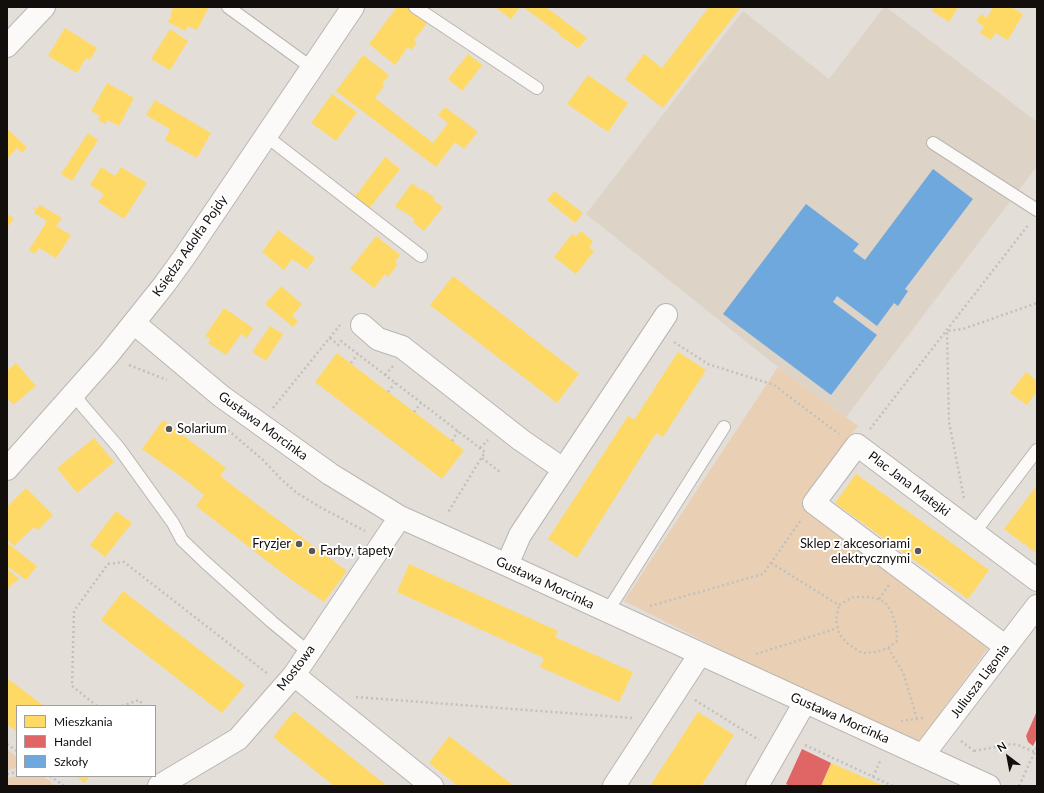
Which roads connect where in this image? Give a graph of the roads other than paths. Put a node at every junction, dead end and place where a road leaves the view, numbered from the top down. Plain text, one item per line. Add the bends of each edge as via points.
1 (44, 7) edge
2 (228, 7) edge
3 (353, 7) edge
4 (415, 7) edge
5 (7, 46) edge
6 (312, 68) junction
7 (537, 88) dead end
8 (266, 136) junction
9 (933, 143) dead end
10 (1035, 215) edge
11 (421, 256) dead end
12 (134, 323) junction
13 (352, 323) road end
14 (661, 323) road end
15 (74, 393) junction
16 (724, 427) dead end
17 (1037, 450) edge
18 (7, 469) edge
19 (564, 469) junction
20 (400, 518) junction
21 (972, 531) junction
22 (507, 565) junction
23 (1037, 580) edge
24 (1036, 609) edge
25 (607, 612) junction
26 (1006, 647) junction
27 (310, 651) junction
28 (700, 654) junction
29 (294, 675) junction
30 (805, 702) junction
31 (923, 755) junction
32 (165, 785) edge
33 (432, 786) edge
34 (614, 786) edge
35 (757, 786) edge
36 (990, 786) edge

1 - 5 street
2 - 6 lane
3 - 6 street, Księdza Adolfa Pojdy
4 - 7 lane
6 - 8 street, Księdza Adolfa Pojdy
8 - 11 lane
8 - 12 street, Księdza Adolfa Pojdy via 185,256
9 - 10 lane
12 - 15 street, Księdza Adolfa Pojdy
12 - 20 street, Gustawa Morcinka via 222,396 330,474
13 - 19 street via 378,339 402,347 516,436
14 - 19 street
15 - 18 street, Księdza Adolfa Pojdy
15 - 27 lane via 119,448 173,523 182,540 272,622
16 - 25 lane
17 - 21 lane
19 - 22 street via 520,535
20 - 22 street, Gustawa Morcinka
20 - 27 street, Mostowa
21 - 23 street, Plac Jana Matejki
21 - 26 street, Plac Jana Matejki via 857,445 814,503
22 - 25 street, Gustawa Morcinka
24 - 26 street, Juliusza Ligonia
25 - 28 street, Gustawa Morcinka
26 - 31 street, Juliusza Ligonia
27 - 29 street, Mostowa
28 - 30 street, Gustawa Morcinka
28 - 34 street
29 - 32 street, Mostowa via 238,739
29 - 33 street
30 - 31 street, Gustawa Morcinka
30 - 35 street
31 - 36 street, Gustawa Morcinka

